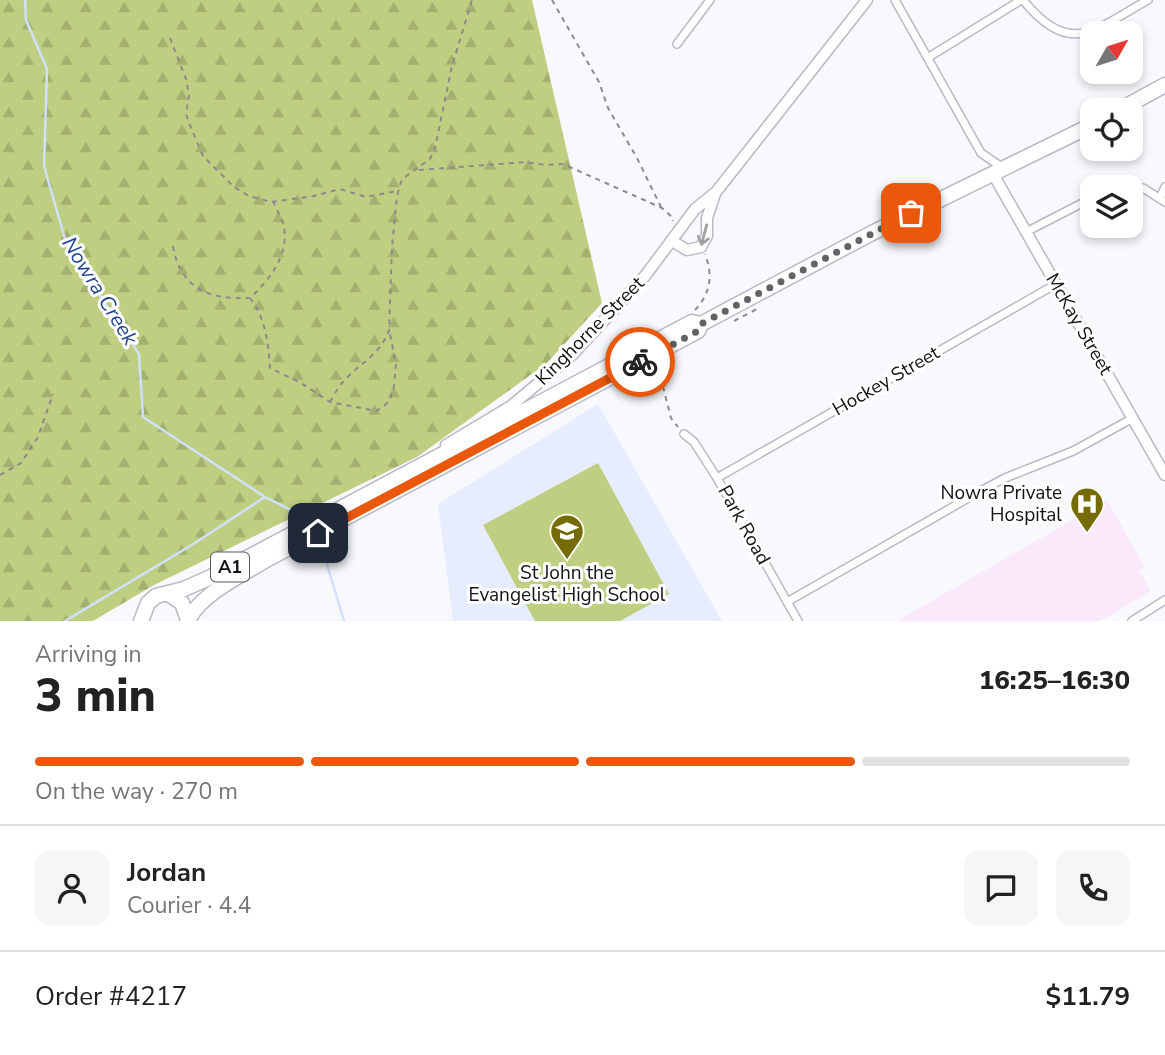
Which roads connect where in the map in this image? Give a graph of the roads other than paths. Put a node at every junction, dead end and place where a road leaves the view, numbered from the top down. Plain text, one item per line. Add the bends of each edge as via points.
1 (710, 0) edge
2 (867, 0) edge
3 (895, 0) edge
4 (1022, 0) edge
5 (1148, 0) edge
6 (677, 44) dead end
7 (929, 58) junction
8 (1165, 85) edge
9 (1141, 98) edge
10 (1080, 131) edge
11 (998, 171) junction
12 (1165, 187) edge
13 (1143, 188) edge
14 (716, 192) junction
15 (1163, 200) edge
16 (1080, 204) edge
17 (1026, 232) junction
18 (672, 242) junction
19 (1056, 285) junction
20 (1133, 418) junction
21 (684, 434) road end
22 (1165, 475) edge
23 (717, 478) junction
24 (402, 482) junction
25 (293, 539) junction
26 (167, 593) junction
27 (1165, 600) edge
28 (787, 602) junction
29 (145, 618) edge
30 (188, 621) edge
31 (798, 621) edge
32 (1132, 621) edge

1 - 6 street
2 - 14 main road, Kinghorne Street
3 - 7 street, McKay Street
4 - 5 street via 1048,26 1078,35
4 - 7 street
7 - 11 street, McKay Street via 981,153
8 - 9 highway
10 - 11 highway, A1
11 - 17 main road, McKay Street
11 - 24 highway, A1 via 696,319
12 - 15 street
13 - 15 street
14 - 18 main road, Kinghorne Street via 695,209
14 -> 18 main road, Kinghorne Street via 701,247 687,250
16 - 17 street
17 - 19 main road, McKay Street
18 - 24 main road, Kinghorne Street via 572,355 511,407 403,468
19 - 20 main road, McKay Street
19 - 23 street, Hockey Street
20 - 22 main road, McKay Street
20 - 28 street via 1073,451 1005,478
21 - 23 street, Park Road
23 - 28 street, Park Road
24 - 25 highway, A1
25 - 26 highway, A1 via 197,584
25 - 30 highway, A1 via 198,605
26 - 29 highway, A1 via 152,599
26 - 30 highway, A1 via 182,603
27 - 32 street
28 - 31 street, Park Road

